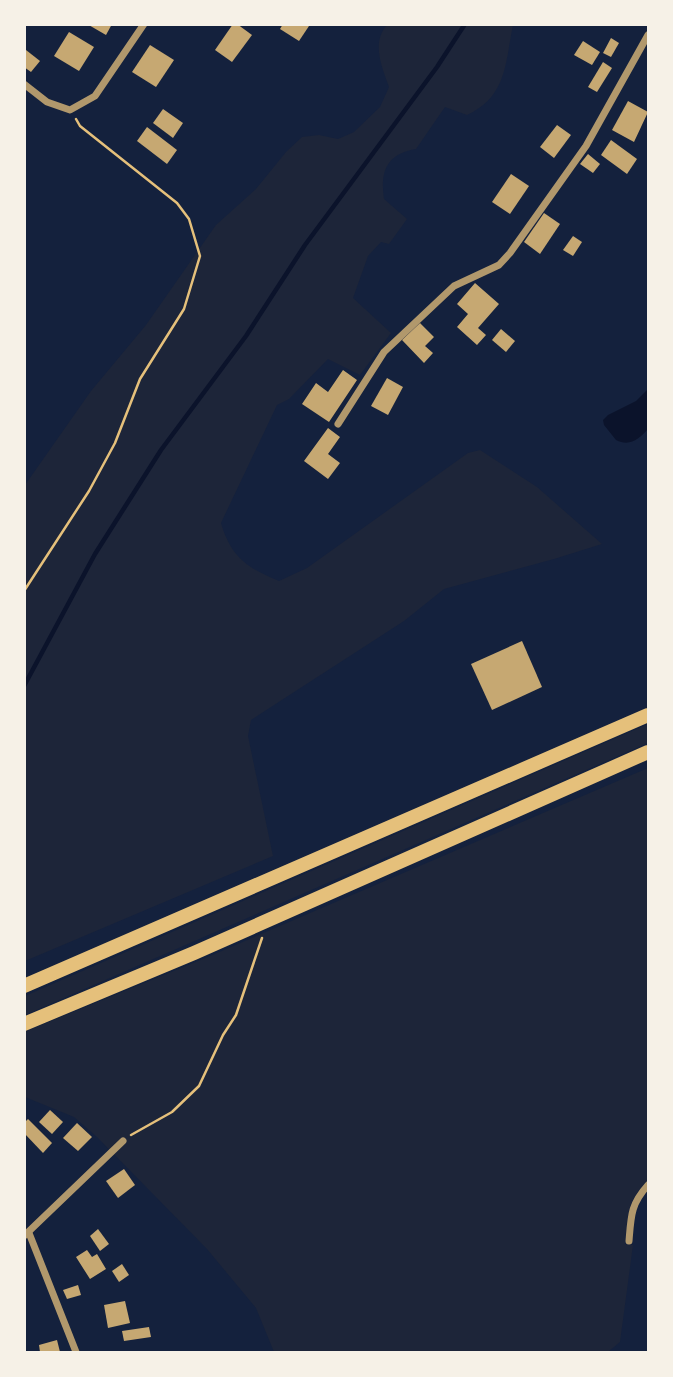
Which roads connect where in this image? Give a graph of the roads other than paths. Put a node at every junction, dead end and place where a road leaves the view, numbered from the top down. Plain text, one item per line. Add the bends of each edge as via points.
1 (144, 24) edge
2 (649, 35) edge
3 (24, 84) edge
4 (338, 424) dead end
5 (649, 715) edge
6 (649, 752) edge
7 (24, 986) edge
8 (24, 1024) edge
9 (123, 1141) road end
10 (649, 1185) edge
11 (27, 1235) edge
12 (629, 1241) dead end
13 (76, 1353) edge

1 - 3 street via 94,96 70,110 47,102
2 - 4 street via 586,146 510,253 499,265 454,286 384,352
5 - 7 main road
6 - 8 main road
9 - 11 street
10 - 12 street via 632,1209
11 - 13 street via 39,1252

